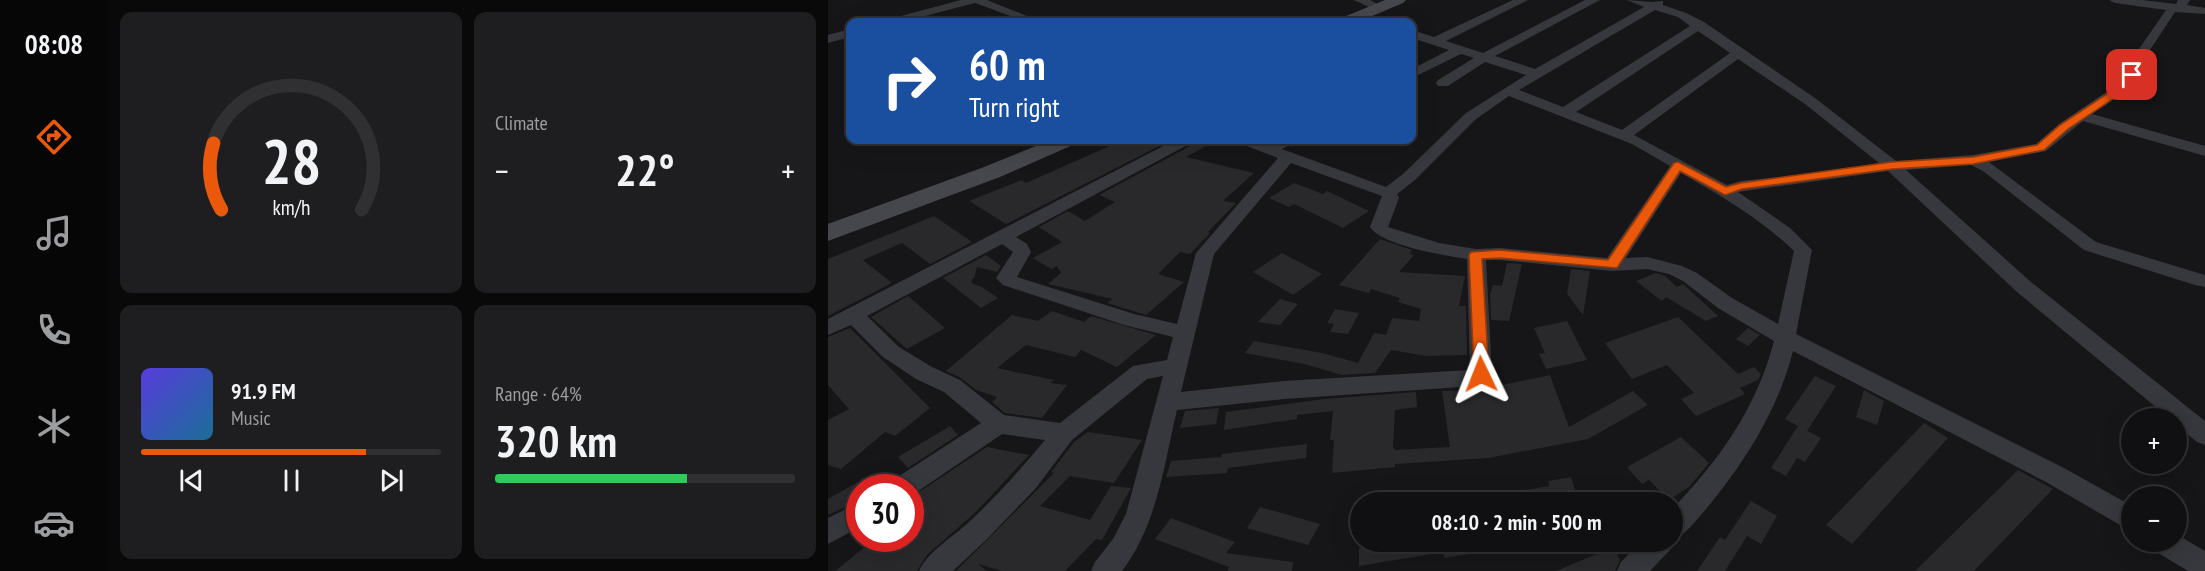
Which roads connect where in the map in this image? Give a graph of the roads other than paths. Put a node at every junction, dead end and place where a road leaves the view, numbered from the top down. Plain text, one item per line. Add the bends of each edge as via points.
1 (976, 0) edge
2 (1360, 0) edge
3 (1398, 0) edge
4 (1522, 0) edge
5 (1594, 0) edge
6 (1633, 0) edge
7 (2115, 0) edge
8 (1659, 3) edge
9 (2181, 4) edge
10 (1379, 8) junction
11 (2205, 11) edge
12 (906, 18) edge
13 (1025, 18) edge
14 (1355, 18) edge
15 (1700, 25) junction
16 (846, 34) edge
17 (1416, 35) edge
18 (828, 39) edge
19 (1434, 42) junction
20 (1459, 50) junction
21 (1739, 52) junction
22 (1484, 57) junction
23 (1416, 72) edge
24 (1536, 74) junction
25 (1443, 83) dead end
26 (1508, 91) junction
27 (1566, 112) junction
28 (2082, 116) junction
29 (1624, 135) junction
30 (1058, 144) edge
31 (1178, 144) edge
32 (1261, 144) edge
33 (1282, 149) edge
34 (2205, 152) edge
35 (1973, 160) junction
36 (1678, 166) junction
37 (1892, 166) junction
38 (1725, 191) junction
39 (1388, 193) junction
40 (828, 233) edge
41 (1003, 237) junction
42 (1476, 255) junction
43 (1612, 265) junction
44 (2202, 281) dead end
45 (854, 316) junction
46 (828, 328) edge
47 (1185, 333) junction
48 (1784, 337) junction
49 (1177, 366) junction
50 (1168, 402) junction
51 (998, 424) junction
52 (1064, 433) junction
53 (2205, 435) edge
54 (923, 474) edge
55 (2121, 514) edge
56 (1683, 516) edge
57 (846, 521) edge
58 (828, 532) edge
59 (1649, 552) edge
60 (2182, 552) edge
61 (2205, 566) edge
62 (933, 571) edge
63 (1105, 571) edge
64 (1631, 571) edge

1 - 12 street
1 - 13 street
2 - 10 street
3 - 10 street
4 - 19 street
5 - 22 street
6 - 8 street
7 - 9 street
8 - 15 street
8 - 24 street
9 - 11 street
9 - 28 street via 2171,10 2138,59 2132,75
10 - 14 street
15 - 21 street
15 - 27 street
16 - 18 street
17 - 19 street
19 - 20 street
20 - 22 street
20 - 23 street
21 - 29 street
21 - 37 street via 1810,101
22 - 24 street
22 - 25 street
24 - 26 street
26 - 27 street
26 - 39 street via 1471,116
27 - 29 street
28 - 34 street
28 - 35 street via 2041,148
29 - 36 street
30 - 40 street
31 - 41 street
32 - 33 street
33 - 39 street
33 - 47 street via 1205,253
35 - 37 street
35 - 44 street via 1989,168 2090,246
36 - 38 street
36 - 43 street
37 - 38 street
37 - 53 street via 2024,287
38 - 48 street via 1803,250
39 - 42 street via 1391,198 1378,227 1383,232
41 - 45 street
41 - 47 street via 1022,252 1006,278 1010,281 1120,317
42 - 43 street
42 - 50 street via 1481,374 1476,378
43 - 48 street via 1647,262 1690,276 1725,303
45 - 46 street
45 - 51 street via 891,352 952,386
47 - 49 street
48 - 55 street via 2055,475
48 - 56 street via 1769,389 1752,422 1729,461
49 - 50 street
49 - 52 street via 1141,372
50 - 63 street via 1139,515 1123,548
51 - 52 street
51 - 54 street
52 - 62 street via 1027,480
57 - 58 street
59 - 64 street
60 - 61 street

